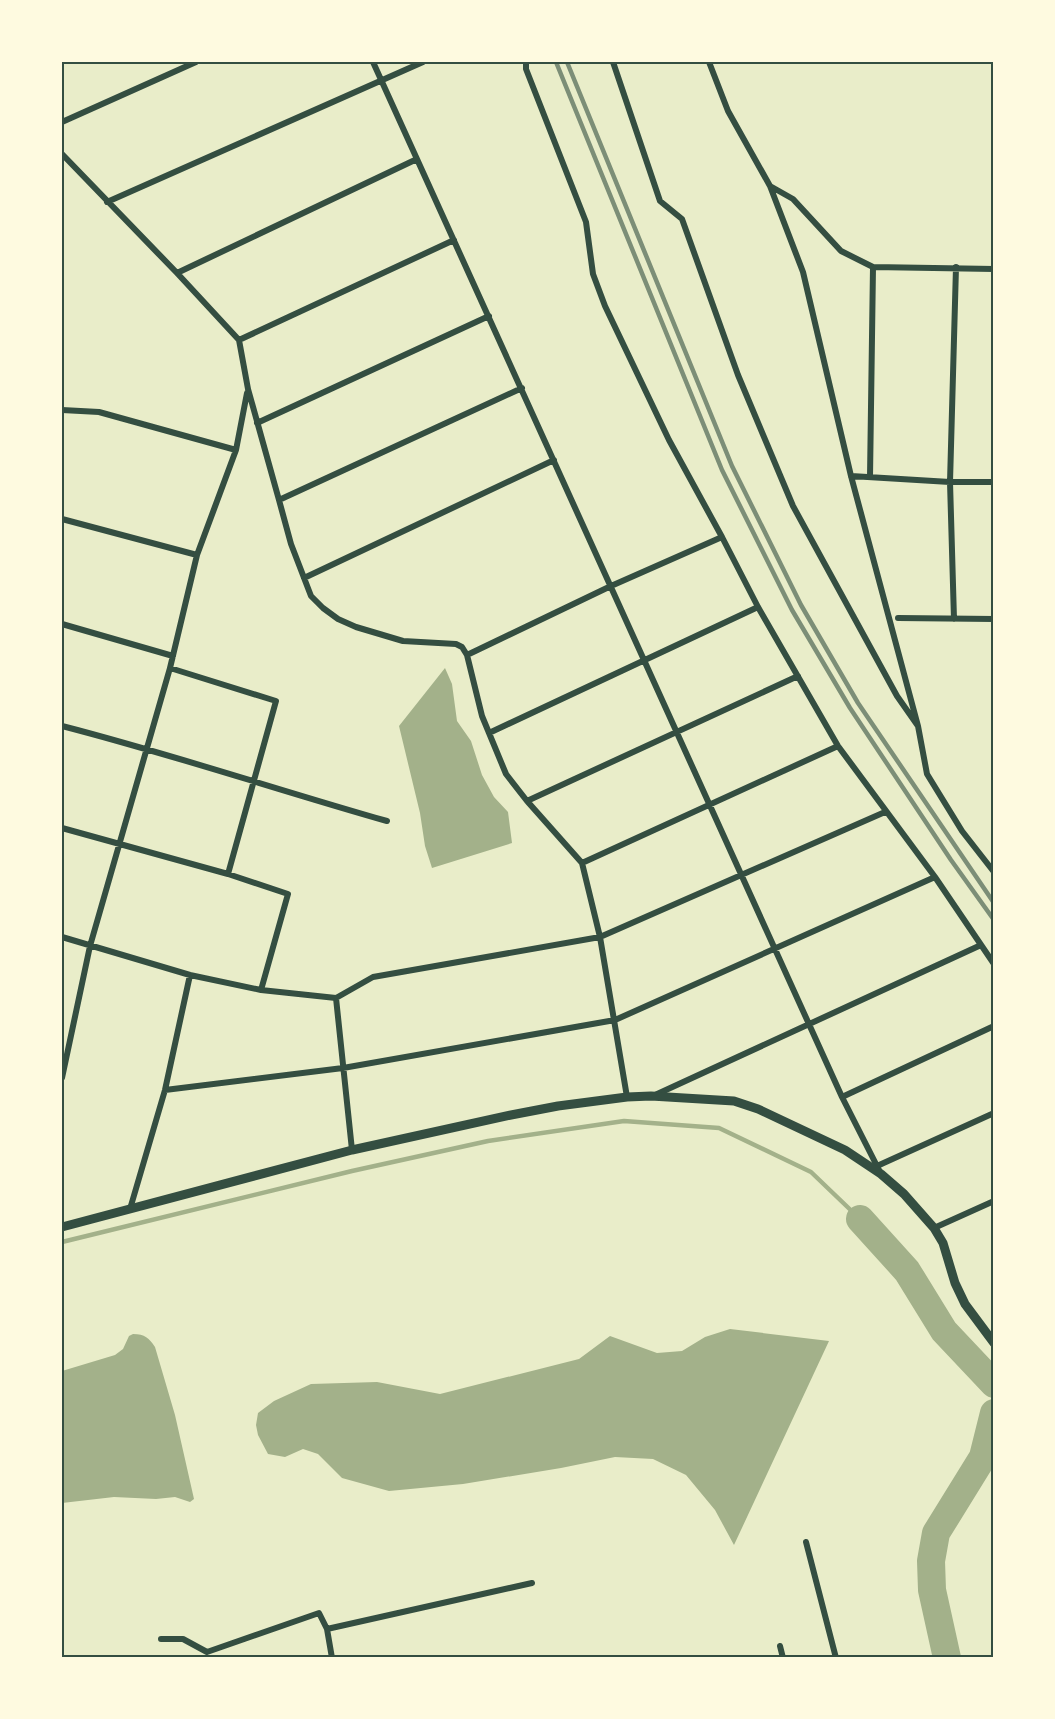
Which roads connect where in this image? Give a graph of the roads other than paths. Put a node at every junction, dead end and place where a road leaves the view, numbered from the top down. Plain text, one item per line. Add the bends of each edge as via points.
1 (196, 62) edge
2 (373, 62) edge
3 (423, 62) edge
4 (526, 62) edge
5 (613, 62) edge
6 (709, 62) edge
7 (382, 80) junction
8 (62, 122) edge
9 (62, 154) edge
10 (417, 159) junction
11 (770, 186) junction
12 (107, 202) junction
13 (454, 240) junction
14 (873, 267) junction
15 (956, 267) junction
16 (993, 269) edge
17 (177, 273) junction
18 (489, 316) junction
19 (239, 340) junction
20 (522, 388) junction
21 (248, 389) junction
22 (62, 410) edge
23 (257, 423) junction
24 (236, 450) junction
25 (554, 460) junction
26 (851, 476) junction
27 (870, 477) junction
28 (950, 482) junction
29 (993, 482) edge
30 (279, 500) junction
31 (62, 519) edge
32 (722, 537) junction
33 (197, 555) junction
34 (304, 578) junction
35 (611, 586) junction
36 (758, 607) junction
37 (898, 618) dead end
38 (954, 619) junction
39 (993, 619) edge
40 (62, 624) edge
41 (466, 655) junction
42 (173, 656) junction
43 (644, 659) junction
44 (170, 668) junction
45 (798, 676) junction
46 (62, 726) edge
47 (918, 726) junction
48 (677, 732) junction
49 (489, 733) junction
50 (838, 746) junction
51 (147, 748) junction
52 (253, 782) junction
53 (527, 801) junction
54 (710, 805) junction
55 (885, 812) junction
56 (387, 821) dead end
57 (62, 828) edge
58 (119, 845) junction
59 (582, 863) junction
60 (993, 872) edge
61 (228, 874) junction
62 (742, 875) junction
63 (935, 877) junction
64 (62, 937) edge
65 (600, 938) junction
66 (981, 945) junction
67 (90, 946) junction
68 (775, 949) junction
69 (993, 964) edge
70 (190, 975) junction
71 (261, 990) junction
72 (336, 998) junction
73 (615, 1020) junction
74 (808, 1023) junction
75 (993, 1026) edge
76 (343, 1068) junction
77 (62, 1078) edge
78 (165, 1090) junction
79 (651, 1096) junction
80 (842, 1096) junction
81 (627, 1097) junction
82 (993, 1113) edge
83 (352, 1150) junction
84 (879, 1170) junction
85 (993, 1201) edge
86 (130, 1209) junction
87 (62, 1227) edge
88 (934, 1228) junction
89 (993, 1343) edge
90 (806, 1542) dead end
91 (532, 1583) dead end
92 (327, 1629) junction
93 (161, 1639) dead end
94 (780, 1646) dead end
95 (332, 1658) edge
96 (783, 1658) edge
97 (836, 1658) edge

1 - 8 street
2 - 7 street
3 - 7 street
4 - 32 street via 586,222 593,274 605,306 669,440
5 - 47 street via 660,201 682,219 738,375 794,506 897,696
6 - 11 street via 728,111
7 - 10 street
7 - 12 street
9 - 12 street
10 - 13 street
10 - 17 street
11 - 14 street via 793,199 840,251
11 - 26 street via 803,272
12 - 17 street
13 - 18 street
13 - 19 street
14 - 15 street
14 - 27 street
15 - 16 street
15 - 28 street
17 - 19 street
18 - 20 street
18 - 23 street
19 - 21 street
20 - 25 street
20 - 30 street
21 - 23 street
21 - 24 street
22 - 24 street via 99,412
23 - 30 street
24 - 33 street
25 - 34 street
25 - 35 street
26 - 27 street
26 - 47 street
27 - 28 street
28 - 29 street
28 - 38 street
30 - 34 street
31 - 33 street
32 - 35 street
32 - 36 street
33 - 42 street
34 - 41 street via 311,596 338,619 403,641 456,644
35 - 41 street
35 - 43 street
36 - 43 street
36 - 45 street
37 - 38 street
38 - 39 street
40 - 42 street
41 - 49 street
42 - 44 street
43 - 48 street
43 - 49 street
44 - 51 street
44 - 52 street via 276,701
45 - 48 street
45 - 50 street
46 - 51 street
47 - 60 street via 927,774
48 - 53 street
48 - 54 street
49 - 53 street via 506,774
50 - 54 street
50 - 55 street
51 - 52 street
51 - 58 street
52 - 56 street
52 - 61 street
53 - 59 street
54 - 59 street
54 - 62 street
55 - 62 street
55 - 63 street
57 - 58 street
58 - 61 street
58 - 67 street
59 - 65 street
61 - 71 street via 288,894
62 - 65 street
62 - 68 street
63 - 66 street
63 - 68 street
64 - 67 street
65 - 72 street via 373,977
65 - 73 street
66 - 69 street
66 - 74 street
67 - 70 street
67 - 77 street
68 - 73 street
68 - 74 street
70 - 71 street
70 - 78 street
71 - 72 street
72 - 76 street
73 - 76 street
73 - 81 street
74 - 79 street
74 - 80 street
75 - 80 street
76 - 78 street
76 - 83 street
78 - 86 street
79 - 81 street
79 - 84 street via 734,1101 845,1150
80 - 84 street
81 - 83 street via 511,1114
82 - 84 street
83 - 86 street
84 - 88 street
85 - 88 street
86 - 87 street
88 - 89 street via 965,1304
90 - 97 street
91 - 92 street
92 - 93 street via 319,1613 207,1652 183,1639
92 - 95 street
94 - 96 street

